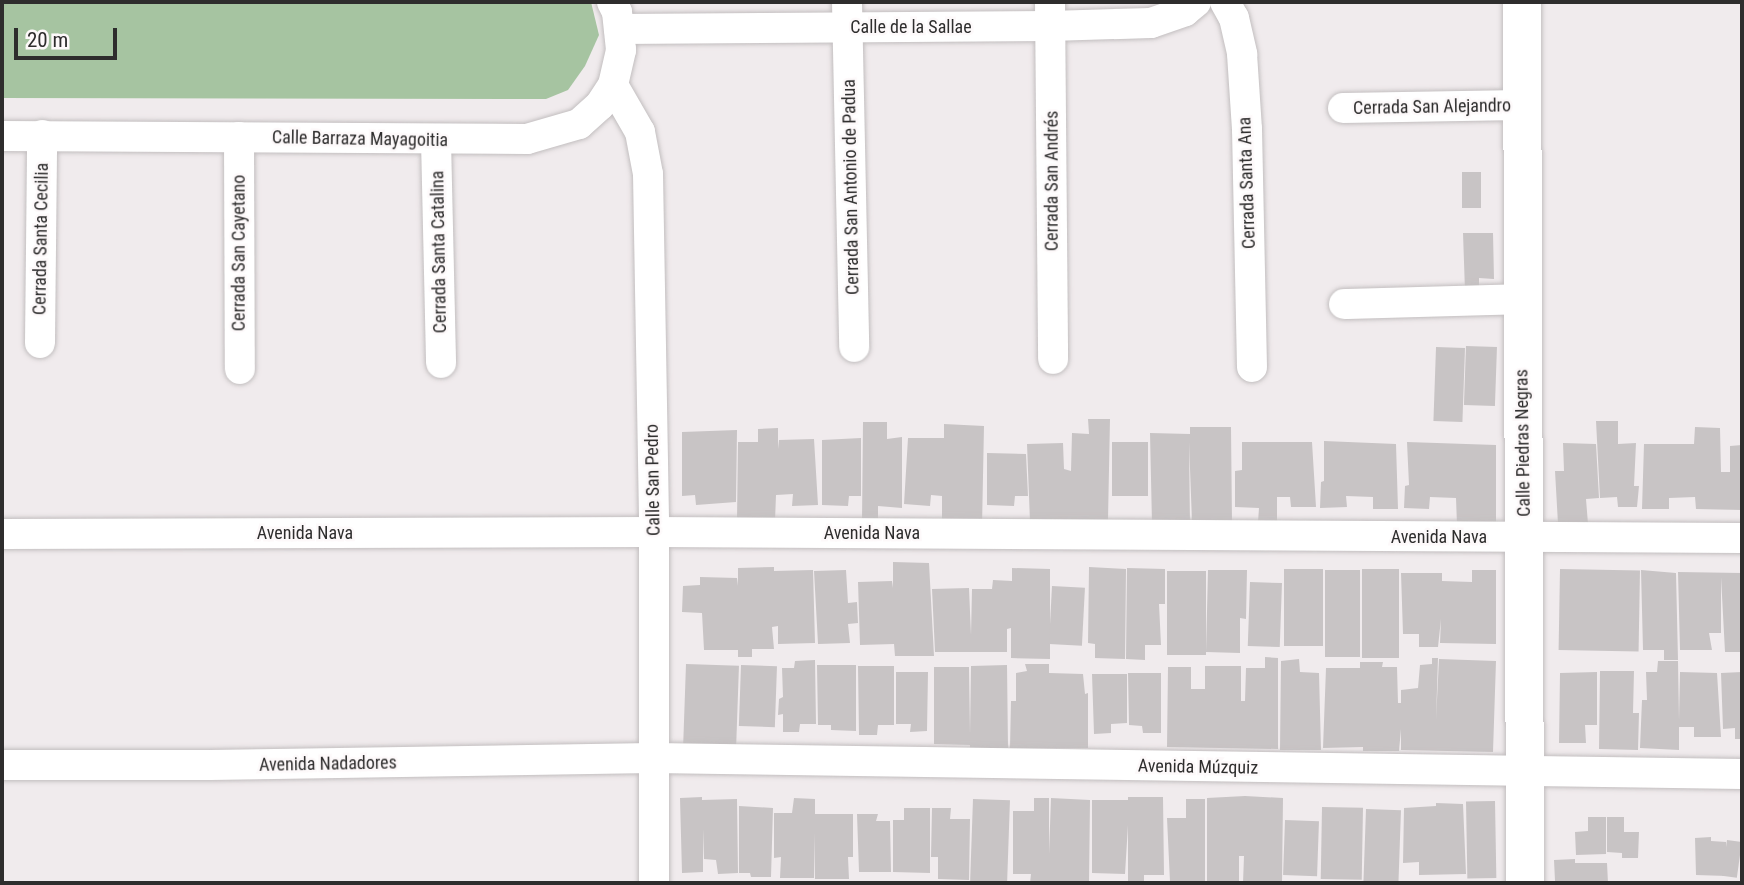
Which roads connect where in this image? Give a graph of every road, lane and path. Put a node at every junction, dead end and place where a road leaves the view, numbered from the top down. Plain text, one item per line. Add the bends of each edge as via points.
1 (1196, 2) edge
2 (1225, 2) edge
3 (1522, 2) edge
4 (1050, 14) edge
5 (616, 15) edge
6 (848, 15) edge
7 (613, 85) junction
8 (1521, 105) junction
9 (1343, 108) dead end
10 (42, 135) junction
11 (2, 136) edge
12 (239, 137) junction
13 (436, 141) junction
14 (1521, 299) junction
15 (1344, 304) dead end
16 (40, 343) dead end
17 (853, 347) dead end
18 (1053, 359) dead end
19 (441, 363) dead end
20 (1252, 367) dead end
21 (240, 369) dead end
22 (654, 532) junction
23 (2, 534) edge
24 (1524, 537) junction
25 (1742, 538) edge
26 (653, 758) junction
27 (2, 765) edge
28 (1526, 771) junction
29 (1742, 774) edge
30 (654, 883) edge
31 (1525, 883) edge

1 - 4 street, Calle de la Sallae via 1185,12 1151,23
2 - 20 street, Cerrada Santa Ana via 1234,18 1241,54 1247,129
3 - 8 street, Calle Piedras Negras
4 - 6 street, Calle de la Sallae
4 - 18 street, Cerrada San Andrés
5 - 6 street, Calle de la Sallae
5 - 7 street, Calle Barraza Mayagoitia via 621,50
6 - 17 street, Cerrada San Antonio de Padua
7 - 13 street, Calle Barraza Mayagoitia via 579,124 527,139
7 - 22 street, Calle San Pedro via 640,132 648,174
8 - 9 street, Cerrada San Alejandro
8 - 14 street, Calle Piedras Negras
10 - 11 street, Calle Barraza Mayagoitia
10 - 12 street, Calle Barraza Mayagoitia
10 - 16 street, Cerrada Santa Cecilia
12 - 13 street, Calle Barraza Mayagoitia
12 - 21 street, Cerrada San Cayetano
13 - 19 street, Cerrada Santa Catalina
14 - 15 street
14 - 24 street, Calle Piedras Negras
22 - 23 street, Avenida Nava
22 - 24 street, Avenida Nava
22 - 26 street, Calle San Pedro
24 - 25 street, Avenida Nava
24 - 28 street, Calle Piedras Negras
26 - 27 street, Avenida Nadadores
26 - 28 street, Avenida Múzquiz
26 - 30 street, Calle San Pedro
28 - 29 street, Avenida Múzquiz
28 - 31 street, Calle Piedras Negras

